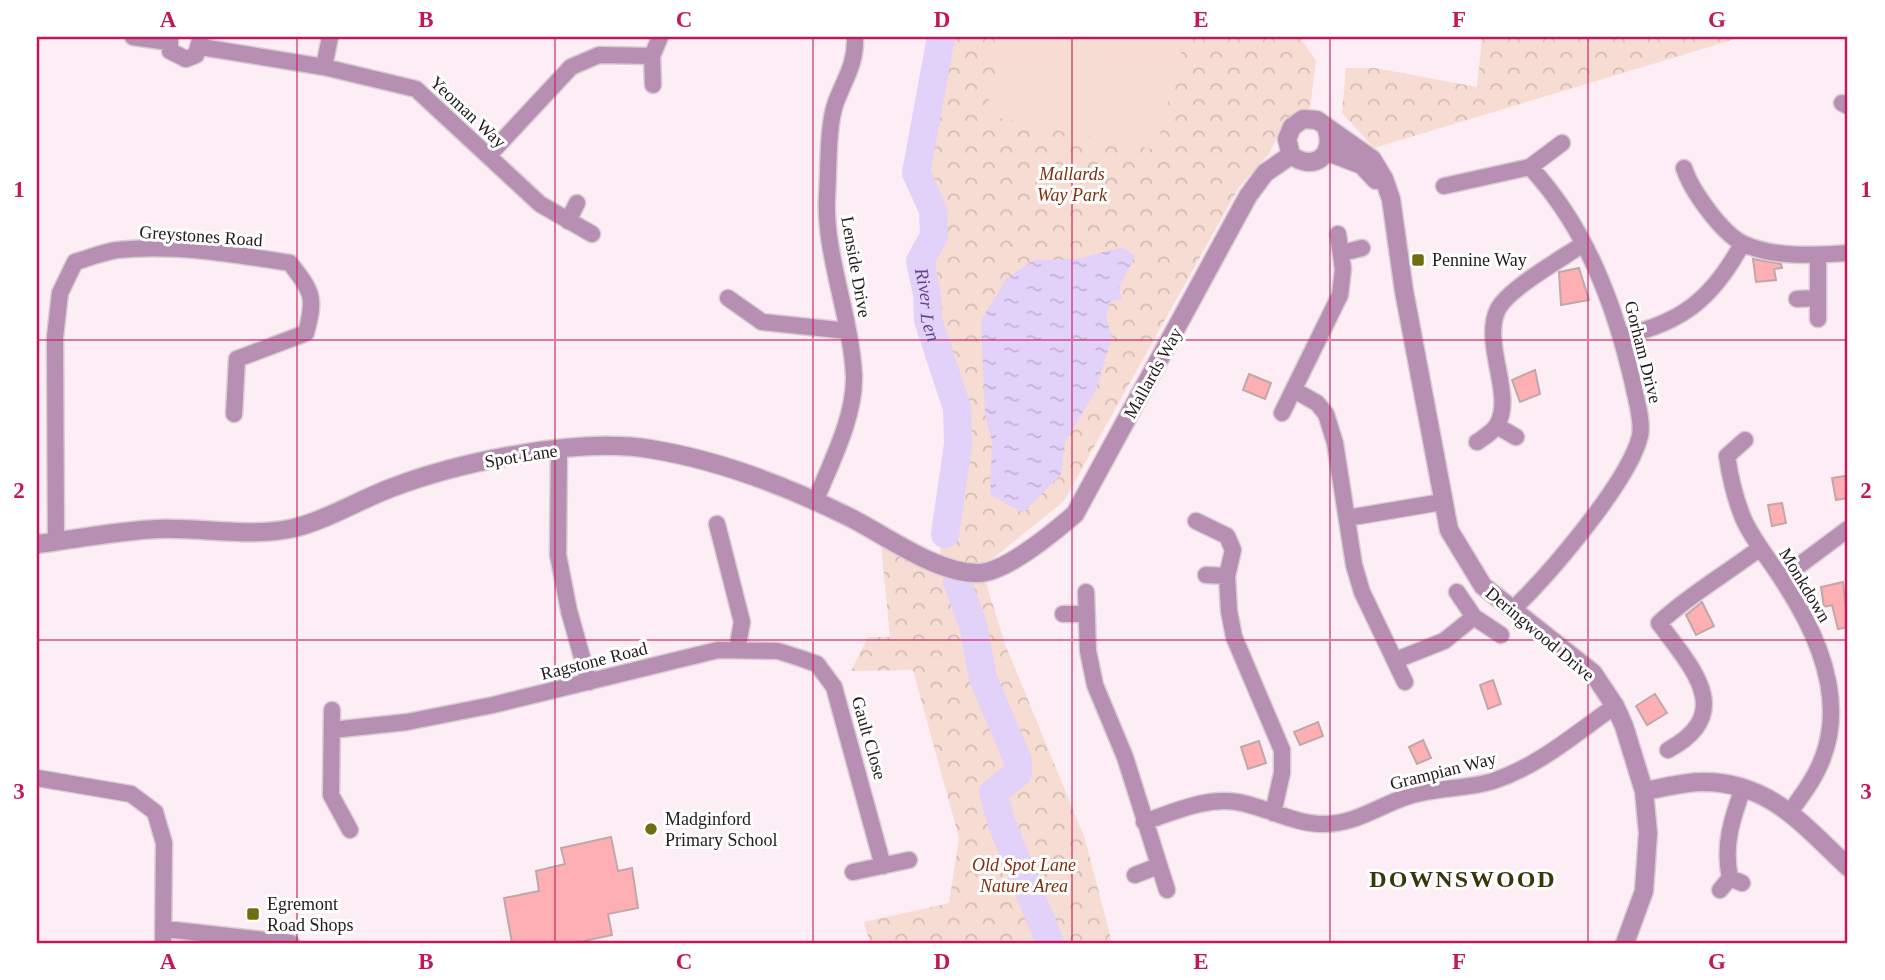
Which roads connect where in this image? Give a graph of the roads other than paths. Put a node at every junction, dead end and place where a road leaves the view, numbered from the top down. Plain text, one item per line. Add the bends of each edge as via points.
1 (134, 37) edge
2 (330, 37) edge
3 (660, 37) edge
4 (855, 37) edge
5 (169, 40) edge
6 (200, 42) edge
7 (652, 56) junction
8 (324, 67) junction
9 (653, 85) dead end
10 (1328, 130) junction
11 (1562, 143) dead end
12 (1328, 152) junction
13 (1291, 155) junction
14 (488, 156) junction
15 (1530, 167) junction
16 (1684, 168) dead end
17 (1444, 186) dead end
18 (1391, 199) junction
19 (577, 203) dead end
20 (568, 221) junction
21 (592, 234) dead end
22 (1338, 234) dead end
23 (1583, 244) junction
24 (1742, 244) junction
25 (1362, 248) dead end
26 (1342, 253) junction
27 (1848, 253) edge
28 (1818, 255) junction
29 (728, 298) dead end
30 (1818, 298) junction
31 (1797, 299) dead end
32 (1818, 319) dead end
33 (848, 331) junction
34 (1622, 337) junction
35 (1294, 390) junction
36 (1282, 413) dead end
37 (234, 414) dead end
38 (1497, 426) junction
39 (1516, 437) dead end
40 (1745, 440) dead end
41 (1477, 443) dead end
42 (559, 450) junction
43 (1710, 451) dead end
44 (1727, 456) junction
45 (815, 502) junction
46 (1442, 502) junction
47 (1347, 518) junction
48 (1196, 521) dead end
49 (717, 524) dead end
50 (1848, 529) edge
51 (56, 541) junction
52 (37, 544) edge
53 (1760, 548) junction
54 (992, 571) joint
55 (1206, 575) dead end
56 (1227, 576) junction
57 (1782, 578) junction
58 (1086, 592) dead end
59 (1457, 592) dead end
60 (1512, 610) junction
61 (1063, 614) dead end
62 (1087, 614) junction
63 (1474, 617) junction
64 (1501, 635) dead end
65 (737, 650) junction
66 (1395, 660) junction
67 (589, 682) junction
68 (1405, 682) dead end
69 (1615, 706) junction
70 (332, 710) dead end
71 (1831, 720) junction
72 (1848, 722) edge
73 (332, 730) junction
74 (1668, 750) dead end
75 (37, 778) edge
76 (1743, 788) junction
77 (1644, 791) junction
78 (1790, 812) junction
79 (1273, 813) junction
80 (1144, 822) junction
81 (351, 830) dead end
82 (909, 860) dead end
83 (883, 866) junction
84 (1158, 866) junction
85 (1848, 867) edge
86 (853, 872) dead end
87 (1135, 875) dead end
88 (1730, 884) dead end
89 (1167, 890) dead end
90 (164, 936) edge
91 (290, 943) edge
92 (1625, 943) edge

1 - 5 street, Yeoman Way
2 - 8 street
3 - 7 street
4 - 33 street, Lenside Drive via 855,60 833,113 827,200
5 - 6 street, Yeoman Way via 170,51 186,59 196,55
6 - 8 street, Yeoman Way
7 - 9 street
7 - 14 street via 599,55 571,67
8 - 14 street, Yeoman Way via 416,89
10 - 12 street
10 - 13 street, Deringwood Drive via 1317,120 1303,119 1292,127 1287,139
10 - 18 street, Deringwood Drive via 1372,159
11 - 15 street
12 - 13 street via 1314,163
12 - 18 street via 1362,164
13 - 54 street, Mallards Way via 1265,173 1248,196 1075,514
14 - 20 street, Yeoman Way via 540,204
15 - 17 street
15 - 23 street, Gorham Drive via 1553,191
16 - 24 street via 1707,209
18 - 46 street, Deringwood Drive
19 - 20 street
20 - 21 street, Yeoman Way
22 - 26 street
23 - 34 street, Gorham Drive via 1611,301
23 - 38 street via 1536,274 1499,307 1494,322 1502,409
24 - 28 street
24 - 34 street via 1693,309 1662,326
25 - 26 street
26 - 35 street via 1340,295
27 - 28 street
28 - 30 street
29 - 33 street via 762,321
30 - 31 street
30 - 32 street
33 - 45 street, Lenside Drive via 854,378 848,412
34 - 60 street, Gorham Drive via 1640,434 1633,456 1576,539
35 - 36 street
35 - 47 street via 1326,414
37 - 51 street, Greystones Road via 238,352 306,332 312,291 290,263 177,250 116,250 75,262 60,293 55,337
38 - 39 street
38 - 41 street
40 - 44 street
42 - 45 street, Spot Lane via 646,448 719,463
42 - 51 street, Spot Lane via 425,475 295,528 256,532 157,529
42 - 67 street via 558,555
43 - 44 street
44 - 53 street, Monkdown via 1743,519
45 - 54 street, Spot Lane via 957,570
46 - 47 street
46 - 60 street, Deringwood Drive via 1463,559 1483,586
47 - 66 street via 1362,592
48 - 56 street via 1227,536 1233,550
49 - 65 street via 741,622
50 - 57 street
51 - 52 street, Spot Lane
53 - 57 street, Monkdown
53 - 74 street via 1654,618 1701,682 1704,698 1700,723
55 - 56 street
56 - 79 street via 1228,611 1237,646 1282,750
57 - 71 street, Monkdown via 1823,657
58 - 62 street
59 - 63 street
60 - 69 street, Deringwood Drive via 1593,673
61 - 62 street
62 - 80 street via 1095,685 1125,757
63 - 64 street
63 - 66 street via 1444,641
65 - 67 street, Ragstone Road via 718,650
65 - 83 street, Gault Close via 778,652 817,664 834,687
66 - 68 street
67 - 73 street, Ragstone Road via 407,722
69 - 77 street, Deringwood Drive
69 - 79 street, Grampian Way via 1541,760 1492,782 1408,796 1349,821 1294,821
70 - 73 street
71 - 72 street
71 - 78 street, Monkdown via 1824,755
73 - 81 street via 331,795
75 - 90 street via 131,794 155,812 164,843
76 - 77 street via 1702,782
76 - 78 street via 1753,789
76 - 88 street via 1728,834
77 - 92 street, Deringwood Drive via 1648,834 1644,891
78 - 85 street
79 - 80 street, Grampian Way via 1239,802 1211,801
80 - 84 street
82 - 83 street
83 - 86 street
84 - 87 street
84 - 89 street
90 - 91 street

